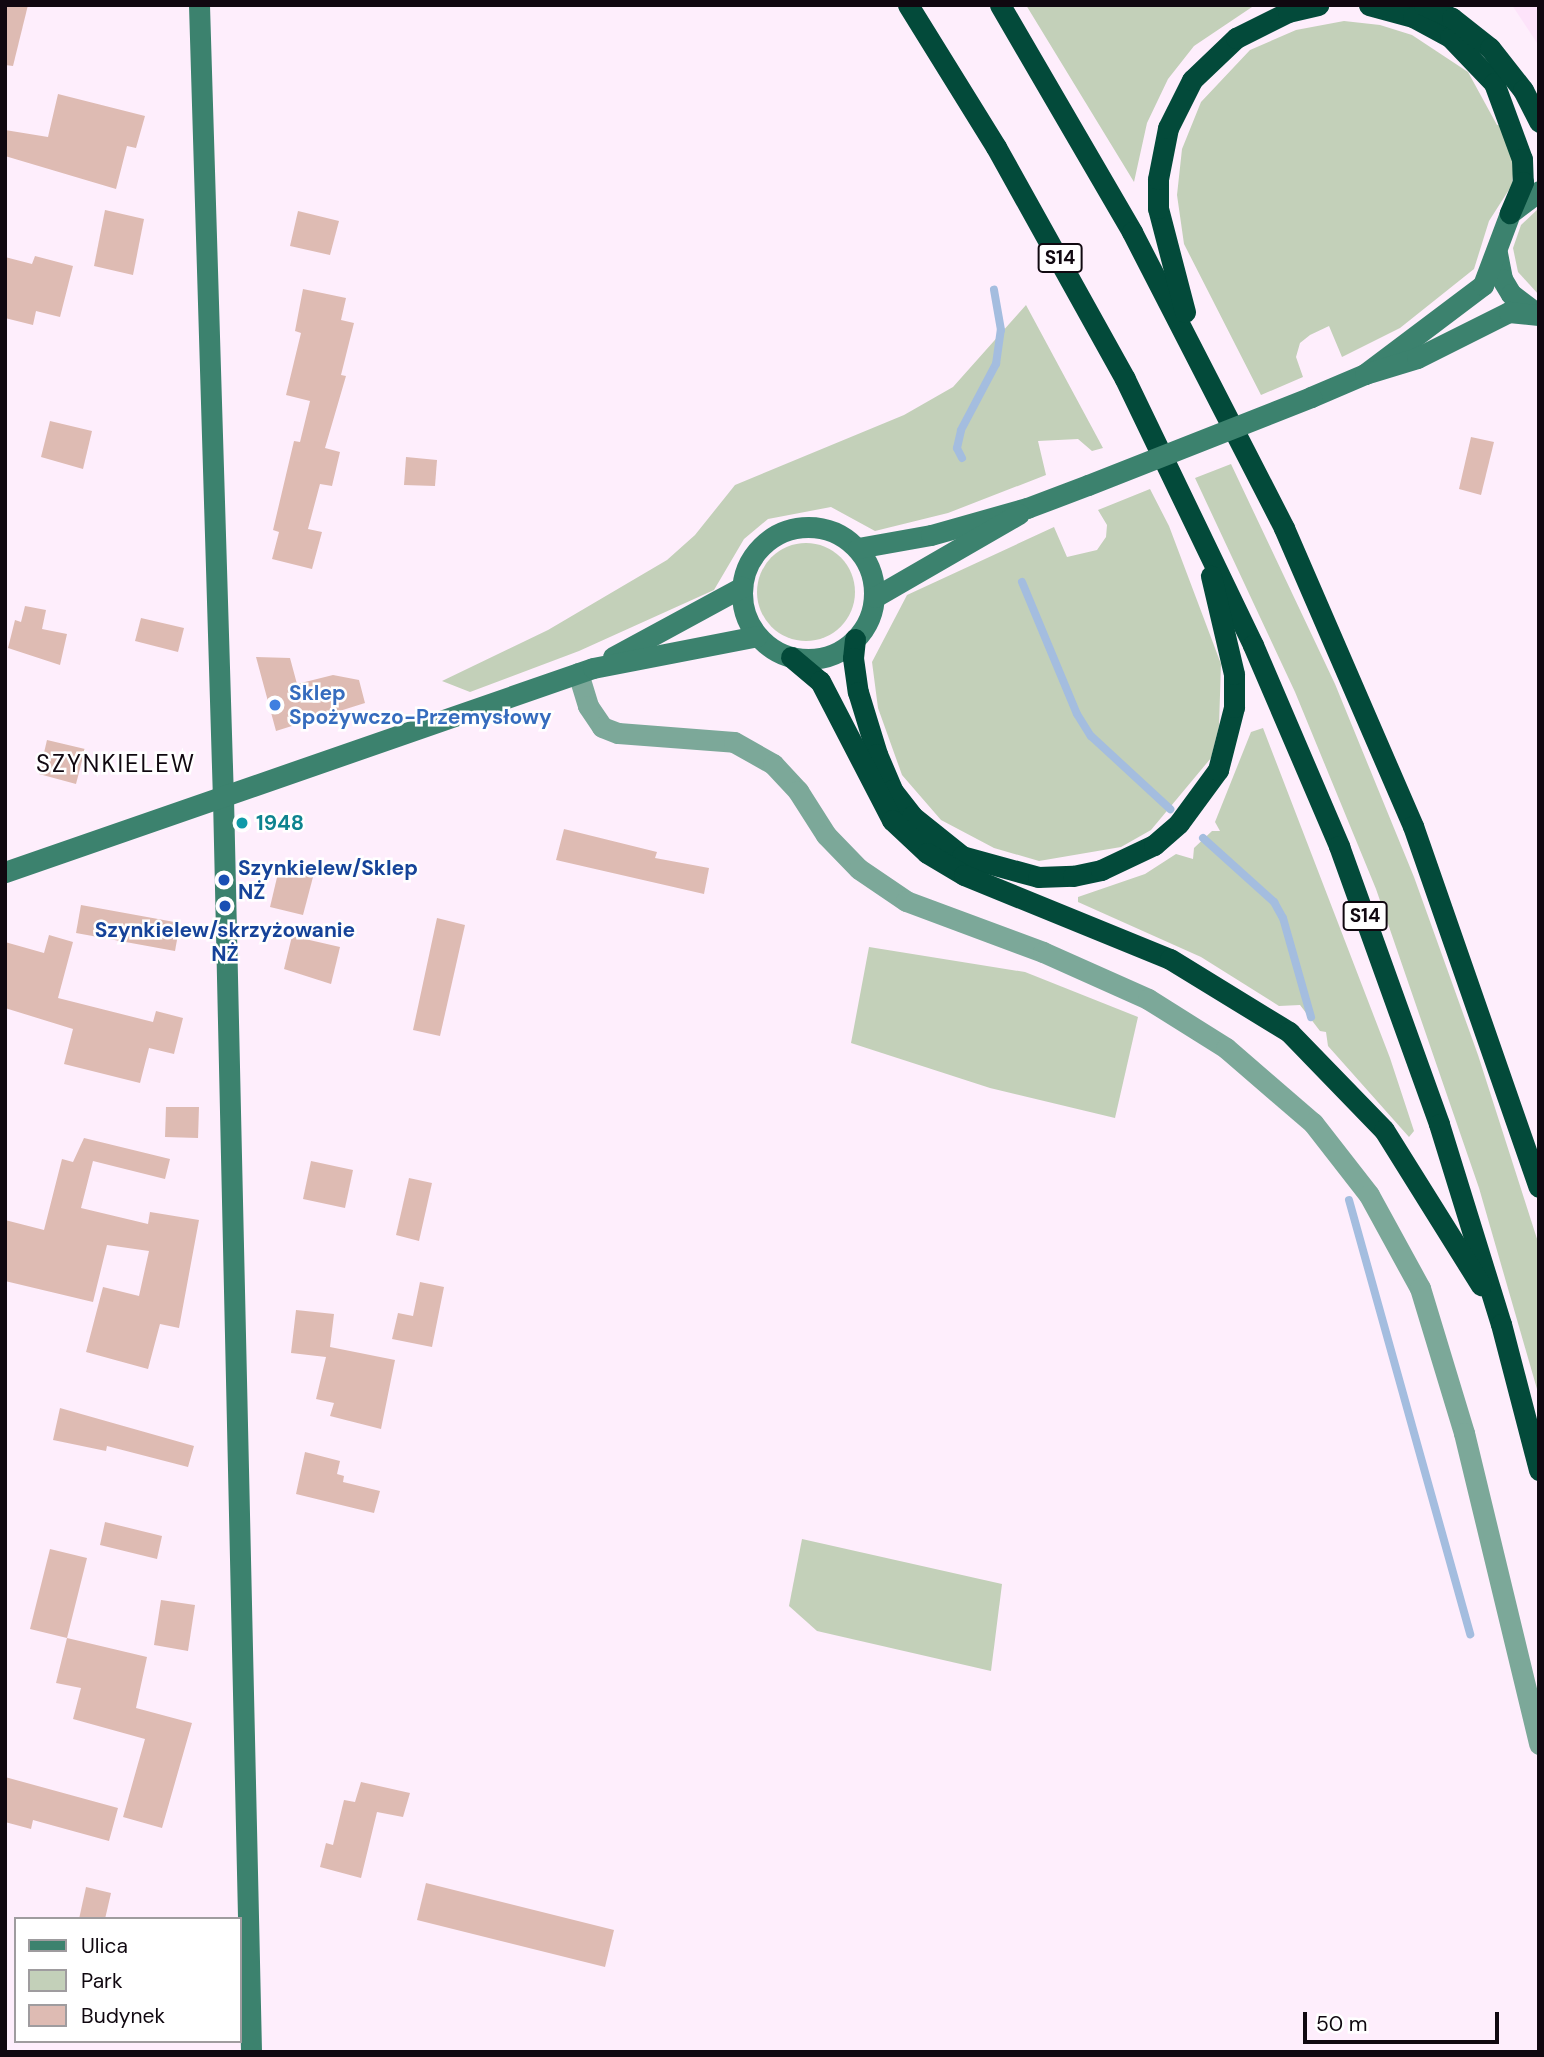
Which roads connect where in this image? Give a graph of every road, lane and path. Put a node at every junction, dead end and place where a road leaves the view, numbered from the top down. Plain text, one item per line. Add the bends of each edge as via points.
1 (200, 5) edge
2 (908, 5) edge
3 (1000, 5) edge
4 (1318, 5) edge
5 (1369, 5) edge
6 (1424, 5) edge
7 (1539, 122) edge
8 (1539, 191) edge
9 (1510, 213) junction
10 (1498, 244) junction
11 (1539, 315) edge
12 (1196, 351) junction
13 (1365, 374) junction
14 (1027, 509) junction
15 (1196, 520) junction
16 (858, 548) junction
17 (742, 587) junction
18 (875, 597) junction
19 (757, 636) junction
20 (855, 639) junction
21 (791, 657) junction
22 (586, 671) junction
23 (223, 798) junction
24 (5, 872) edge
25 (1539, 1187) edge
26 (1501, 1324) junction
27 (1539, 1469) edge
28 (1539, 1744) edge
29 (251, 2052) edge

1 - 23 main road
2 - 15 highway, S14 via 1062,262
3 - 12 highway via 1067,116
4 - 12 highway via 1288,12 1236,38 1192,80 1168,128 1158,179 1158,208
5 - 9 highway via 1432,26 1467,51 1494,83 1510,118 1523,166 1523,182
6 - 7 highway via 1461,24 1490,48
8 - 9 main road
9 - 10 main road
10 - 11 main road via 1502,279 1511,295
10 - 13 main road via 1488,277 1474,294
11 - 13 main road via 1509,312 1417,358
12 - 25 highway via 1284,528 1408,814
13 - 14 main road, bridge
14 - 16 main road via 931,535
14 - 18 main road
15 - 20 highway via 1232,662 1234,707 1229,738 1217,770 1179,823 1154,845 1101,870 1038,877 961,856 934,838 892,790 877,754 858,692
15 - 26 highway, S14 via 1339,846 1439,1124
16 - 17 main road via 826,529 784,530 765,541 751,558
16 - 18 main road
17 - 19 main road via 746,620
17 - 22 main road
18 - 20 main road
19 - 21 main road
19 - 22 main road
20 - 21 main road via 828,656
21 - 26 highway via 820,681 892,820 927,853 964,875 1170,958 1224,988 1299,1041 1384,1130 1470,1265
22 - 23 main road via 410,728
22 - 28 street via 588,706 602,727 618,733 734,742 773,764 826,835 859,869 906,901 1043,952 1148,999 1226,1048 1313,1123 1369,1195 1420,1288 1464,1433
23 - 24 main road
23 - 29 main road
26 - 27 highway, S14

